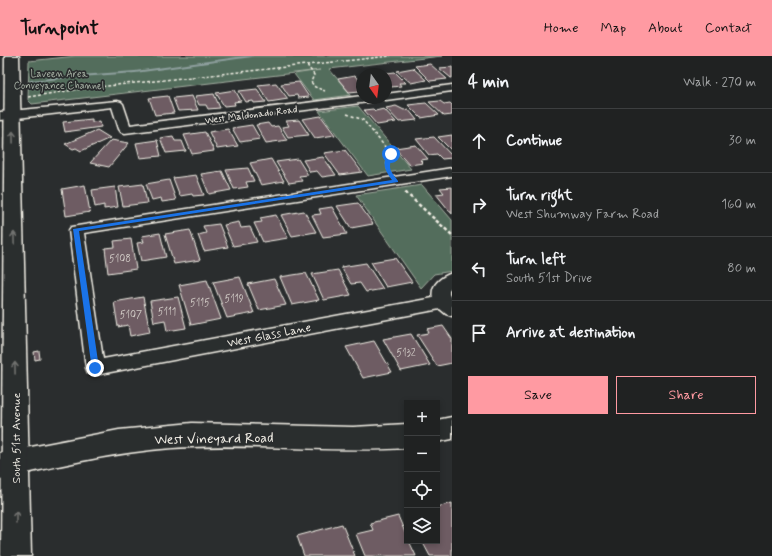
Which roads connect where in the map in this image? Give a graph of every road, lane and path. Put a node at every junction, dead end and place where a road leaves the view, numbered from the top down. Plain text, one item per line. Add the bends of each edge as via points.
1 (12, 56) edge
2 (391, 56) edge
3 (306, 65) junction
4 (452, 88) edge
5 (392, 96) edge
6 (356, 101) edge
7 (337, 103) junction
8 (8, 110) edge
9 (452, 172) edge
10 (396, 181) junction
11 (452, 235) edge
12 (452, 280) edge
13 (447, 306) edge
14 (452, 428) edge
15 (440, 430) edge
16 (404, 436) edge
17 (8, 464) edge
18 (16, 556) edge

1 - 8 main road, South 51st Avenue
2 - 3 path
3 - 7 path via 314,75 311,82 315,88 328,92
3 - 8 path via 88,88 42,96
4 - 5 street
6 - 7 street, West Maldonado Road
7 - 8 street, West Maldonado Road via 125,129 117,104
7 - 10 path via 346,113 363,120 391,154 386,167
17 -> 8 main road, South 51st Avenue
9 - 10 street
10 - 11 path
10 - 13 street, West Glass Lane via 76,230 95,368
12 - 13 street via 444,283 440,289 440,295
14 - 15 main road
16 - 17 main road, West Vineyard Road via 363,439 190,435 152,438
18 -> 17 main road, South 51st Avenue

